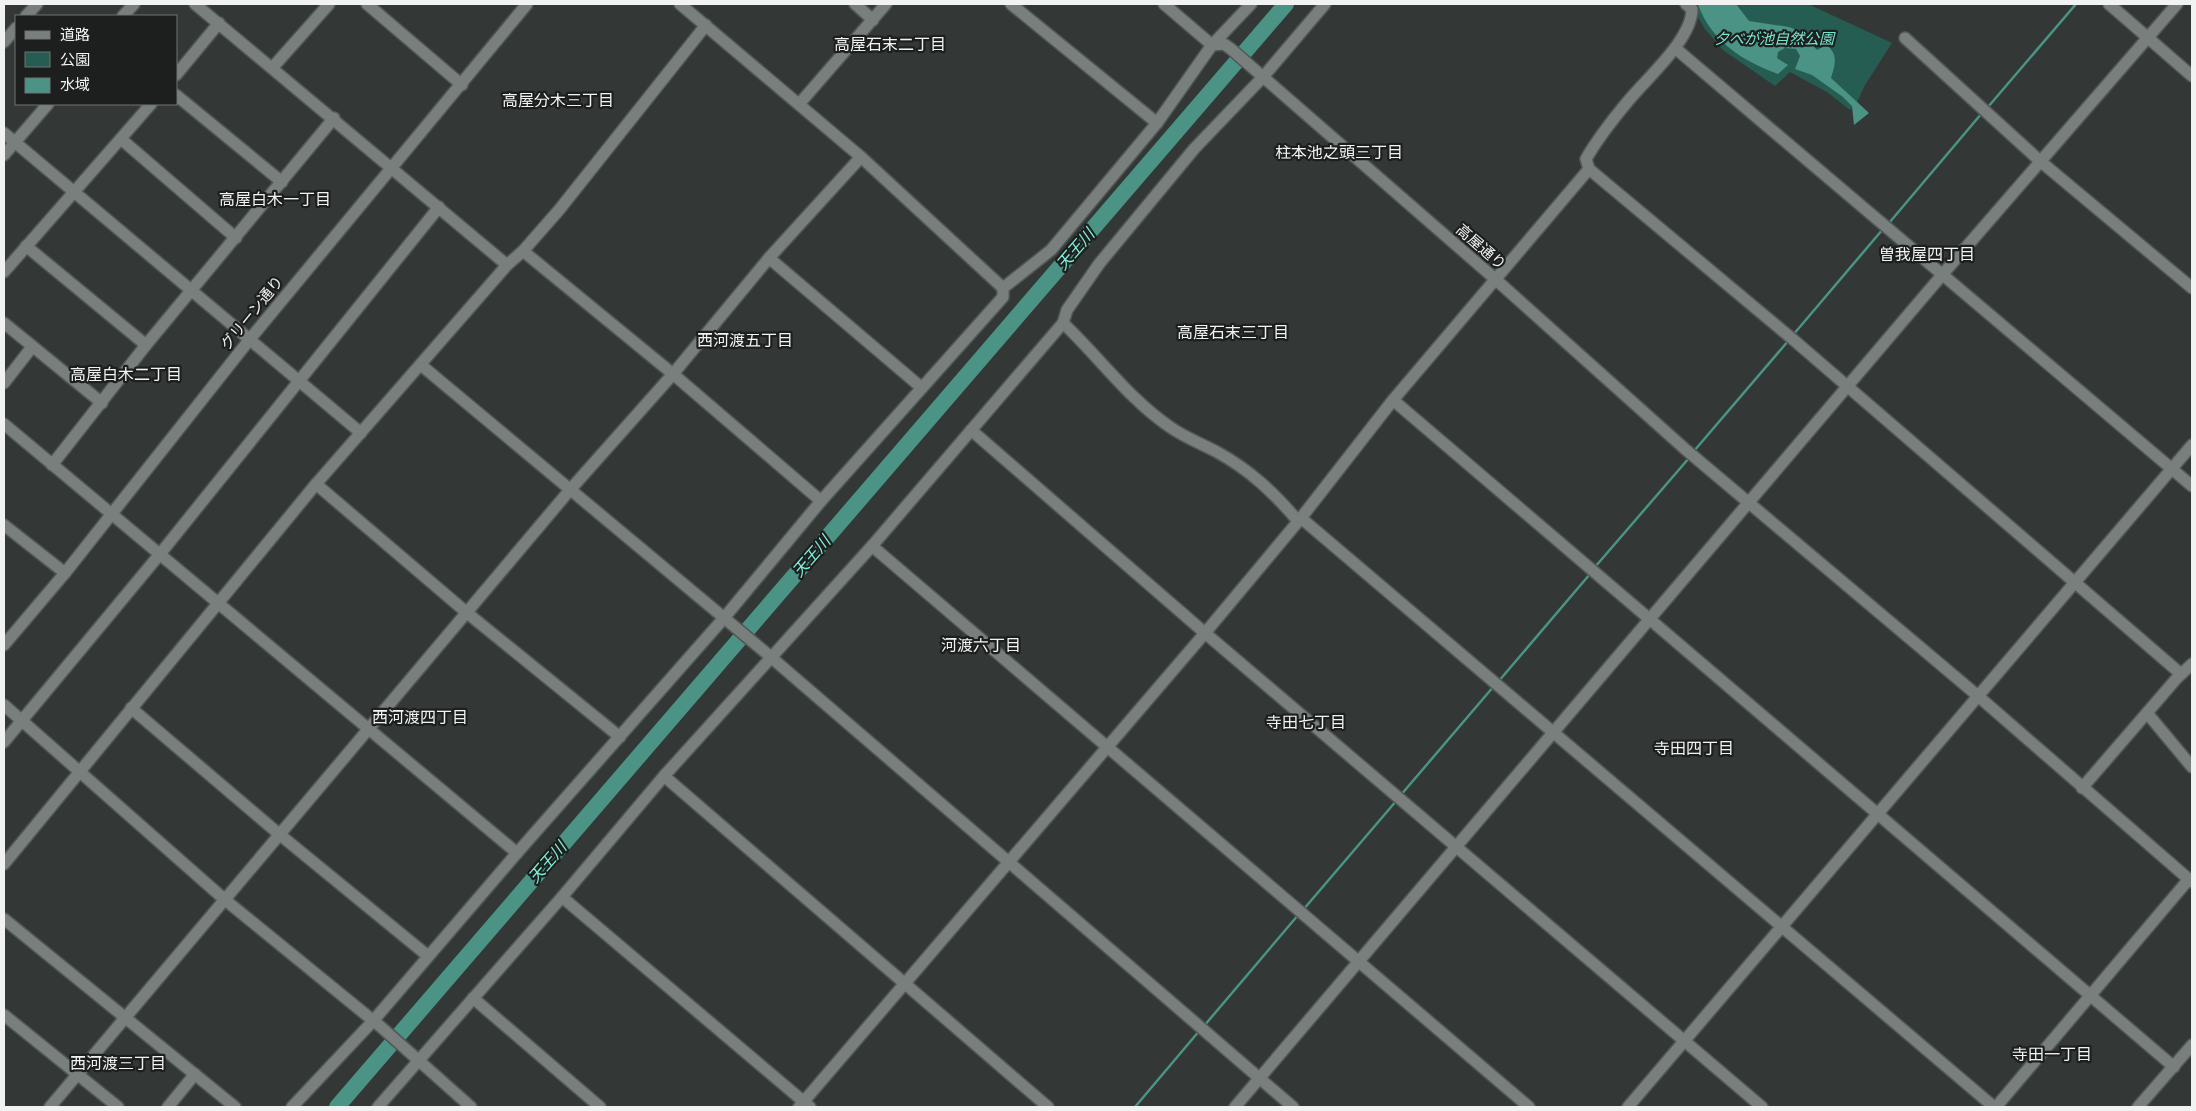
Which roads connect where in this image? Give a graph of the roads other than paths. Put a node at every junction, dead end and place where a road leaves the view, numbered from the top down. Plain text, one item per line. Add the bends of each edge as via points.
1 (37, 4) edge
2 (134, 4) edge
3 (195, 4) edge
4 (329, 4) edge
5 (366, 4) edge
6 (528, 4) edge
7 (680, 4) edge
8 (855, 4) edge
9 (886, 4) edge
10 (1010, 4) edge
11 (1164, 4) edge
12 (1251, 4) edge
13 (1325, 4) edge
14 (2109, 4) edge
15 (2177, 4) edge
16 (1690, 5) edge
17 (27, 15) edge
18 (124, 15) edge
19 (873, 20) junction
20 (219, 23) junction
21 (706, 25) junction
22 (15, 29) edge
23 (1905, 38) dead end
24 (2147, 38) junction
25 (4, 41) edge
26 (1212, 45) junction
27 (1675, 48) junction
28 (274, 67) junction
29 (178, 73) edge
30 (1259, 73) junction
31 (2192, 76) edge
32 (462, 85) junction
33 (178, 97) edge
34 (800, 103) junction
35 (47, 105) edge
36 (150, 105) edge
37 (334, 118) junction
38 (1157, 123) junction
39 (4, 133) edge
40 (121, 138) junction
41 (15, 142) junction
42 (4, 155) edge
43 (862, 157) junction
44 (2040, 161) junction
45 (393, 167) junction
46 (1589, 168) junction
47 (282, 182) junction
48 (75, 192) junction
49 (439, 207) junction
50 (236, 238) junction
51 (26, 246) junction
52 (523, 251) junction
53 (769, 258) junction
54 (507, 265) junction
55 (4, 272) edge
56 (1942, 275) junction
57 (1494, 278) junction
58 (1003, 288) junction
59 (2192, 288) edge
60 (191, 290) junction
61 (4, 323) edge
62 (1063, 323) junction
63 (250, 339) junction
64 (146, 345) junction
65 (32, 347) junction
66 (421, 365) junction
67 (673, 374) junction
68 (298, 380) junction
69 (4, 383) edge
70 (922, 388) junction
71 (1848, 388) junction
72 (1394, 400) junction
73 (102, 404) junction
74 (4, 424) edge
75 (971, 430) junction
76 (361, 433) junction
77 (2192, 445) edge
78 (52, 464) junction
79 (2172, 468) junction
80 (316, 484) junction
81 (2192, 486) edge
82 (570, 491) junction
83 (821, 501) junction
84 (1750, 503) junction
85 (113, 512) junction
86 (1300, 520) junction
87 (4, 525) edge
88 (872, 546) junction
89 (160, 554) junction
90 (65, 573) junction
91 (2075, 582) junction
92 (219, 602) junction
93 (466, 612) junction
94 (1651, 619) junction
95 (727, 621) junction
96 (1205, 633) junction
97 (4, 645) edge
98 (768, 655) junction
99 (2192, 664) edge
100 (2181, 674) junction
101 (1978, 696) junction
102 (4, 705) edge
103 (132, 708) junction
104 (2147, 713) junction
105 (22, 720) junction
106 (367, 729) junction
107 (1554, 733) junction
108 (620, 737) junction
109 (4, 742) edge
110 (1107, 747) junction
111 (2192, 767) edge
112 (80, 772) junction
113 (664, 776) junction
114 (2082, 788) junction
115 (1878, 813) junction
116 (279, 834) junction
117 (1456, 846) junction
118 (517, 853) junction
119 (4, 864) edge
120 (1008, 864) junction
121 (2190, 881) edge
122 (562, 897) junction
123 (224, 898) junction
124 (4, 919) edge
125 (1782, 927) junction
126 (428, 956) junction
127 (1359, 961) junction
128 (905, 985) junction
129 (2090, 995) junction
130 (473, 998) junction
131 (4, 1014) edge
132 (126, 1018) junction
133 (377, 1024) junction
134 (1684, 1041) junction
135 (2192, 1045) edge
136 (415, 1058) junction
137 (2174, 1067) junction
138 (195, 1074) junction
139 (78, 1075) junction
140 (1259, 1079) junction
141 (805, 1105) edge
142 (50, 1107) edge
143 (118, 1107) edge
144 (168, 1107) edge
145 (235, 1107) edge
146 (292, 1107) edge
147 (378, 1107) edge
148 (471, 1107) edge
149 (600, 1107) edge
150 (1048, 1107) edge
151 (1235, 1107) edge
152 (1293, 1107) edge
153 (1529, 1107) edge
154 (1628, 1107) edge
155 (1762, 1107) edge
156 (1995, 1107) edge
157 (2138, 1107) edge

1 - 17 street
2 - 18 street
3 - 20 street
4 - 28 street
5 - 32 street
6 - 32 street, グリーン通り
7 - 21 street
8 - 19 street
9 - 19 street
10 - 38 street
11 - 26 street
12 - 26 street
13 - 30 street
14 - 24 street
15 - 24 street
16 - 27 street via 1692,17
19 - 34 street
20 - 28 street
20 - 29 street
21 - 34 street
21 - 52 street
22 - 25 street
23 - 44 street
24 - 31 street
24 - 44 street
26 - 30 street, 高屋通り via 1224,44
26 - 38 street
27 - 46 street via 1596,141 1586,159
27 - 56 street
28 - 37 street
30 - 57 street, 高屋通り
30 - 62 street via 1099,264 1067,310
32 - 45 street, グリーン通り
33 - 47 street
34 - 43 street
35 - 41 street
36 - 40 street
37 - 45 street
37 - 47 street
38 - 58 street via 1051,250
39 - 41 street
40 - 48 street
40 - 50 street
41 - 42 street
41 - 48 street
43 - 53 street
43 - 58 street
44 - 56 street
44 - 59 street
45 - 49 street
45 - 63 street, グリーン通り
46 - 57 street
46 - 71 street
47 - 50 street
48 - 51 street
48 - 60 street
49 - 54 street
49 - 68 street
50 - 60 street
51 - 55 street
51 - 64 street
52 - 54 street
52 - 67 street
53 - 67 street
53 - 70 street
54 - 66 street
56 - 71 street
56 - 79 street
57 - 72 street
57 - 84 street, 高屋通り via 1696,459
58 - 70 street via 1003,297
60 - 63 street
60 - 64 street
61 - 65 street
62 - 75 street
62 - 86 street via 1120,384 1170,428 1218,452 1262,482
63 - 68 street
63 - 85 street, グリーン通り
64 - 73 street
65 - 69 street
65 - 73 street
66 - 76 street
66 - 82 street
67 - 82 street
67 - 83 street
68 - 76 street
68 - 89 street
70 - 83 street
71 - 84 street
71 - 91 street
72 - 86 street
72 - 94 street
73 - 78 street
74 - 78 street
75 - 88 street
75 - 96 street
76 - 80 street
77 - 79 street
78 - 85 street
79 - 81 street
79 - 91 street
80 - 92 street
80 - 93 street
82 - 93 street
82 - 95 street
83 - 95 street
84 - 94 street
84 - 101 street, 高屋通り
85 - 89 street
85 - 90 street, グリーン通り
86 - 96 street
86 - 107 street
87 - 90 street
88 - 98 street
88 - 110 street
89 - 92 street
89 - 105 street
90 - 97 street, グリーン通り
91 - 100 street
91 - 101 street
92 - 103 street
92 - 106 street
93 - 106 street
93 - 108 street
94 - 107 street
94 - 115 street
95 - 98 street
95 - 108 street
96 - 110 street
96 - 117 street
98 - 113 street
98 - 120 street
99 - 100 street
100 - 104 street
101 - 114 street, 高屋通り
101 - 115 street
102 - 105 street
103 - 112 street
103 - 116 street
104 - 111 street
104 - 114 street
105 - 109 street
105 - 112 street
106 - 116 street
106 - 118 street
107 - 117 street
107 - 125 street
108 - 118 street
110 - 120 street
110 - 127 street
112 - 119 street
112 - 123 street
113 - 122 street
113 - 128 street
114 - 121 street, 高屋通り
115 - 125 street
115 - 129 street
116 - 123 street
116 - 126 street
117 - 127 street
117 - 134 street
118 - 126 street
120 - 128 street
120 - 140 street
121 - 129 street
122 - 130 street
122 - 141 street
123 - 132 street
123 - 133 street
124 - 132 street
125 - 134 street
125 - 156 street
126 - 133 street
127 - 140 street
127 - 153 street
128 - 141 street
128 - 150 street
129 - 137 street
129 - 156 street
130 - 136 street
130 - 149 street
131 - 139 street
132 - 138 street
132 - 139 street
133 - 136 street
133 - 146 street
134 - 154 street
134 - 155 street
135 - 137 street
136 - 147 street
136 - 148 street
137 - 157 street
138 - 144 street
138 - 145 street
139 - 142 street
139 - 143 street
140 - 151 street
140 - 152 street

